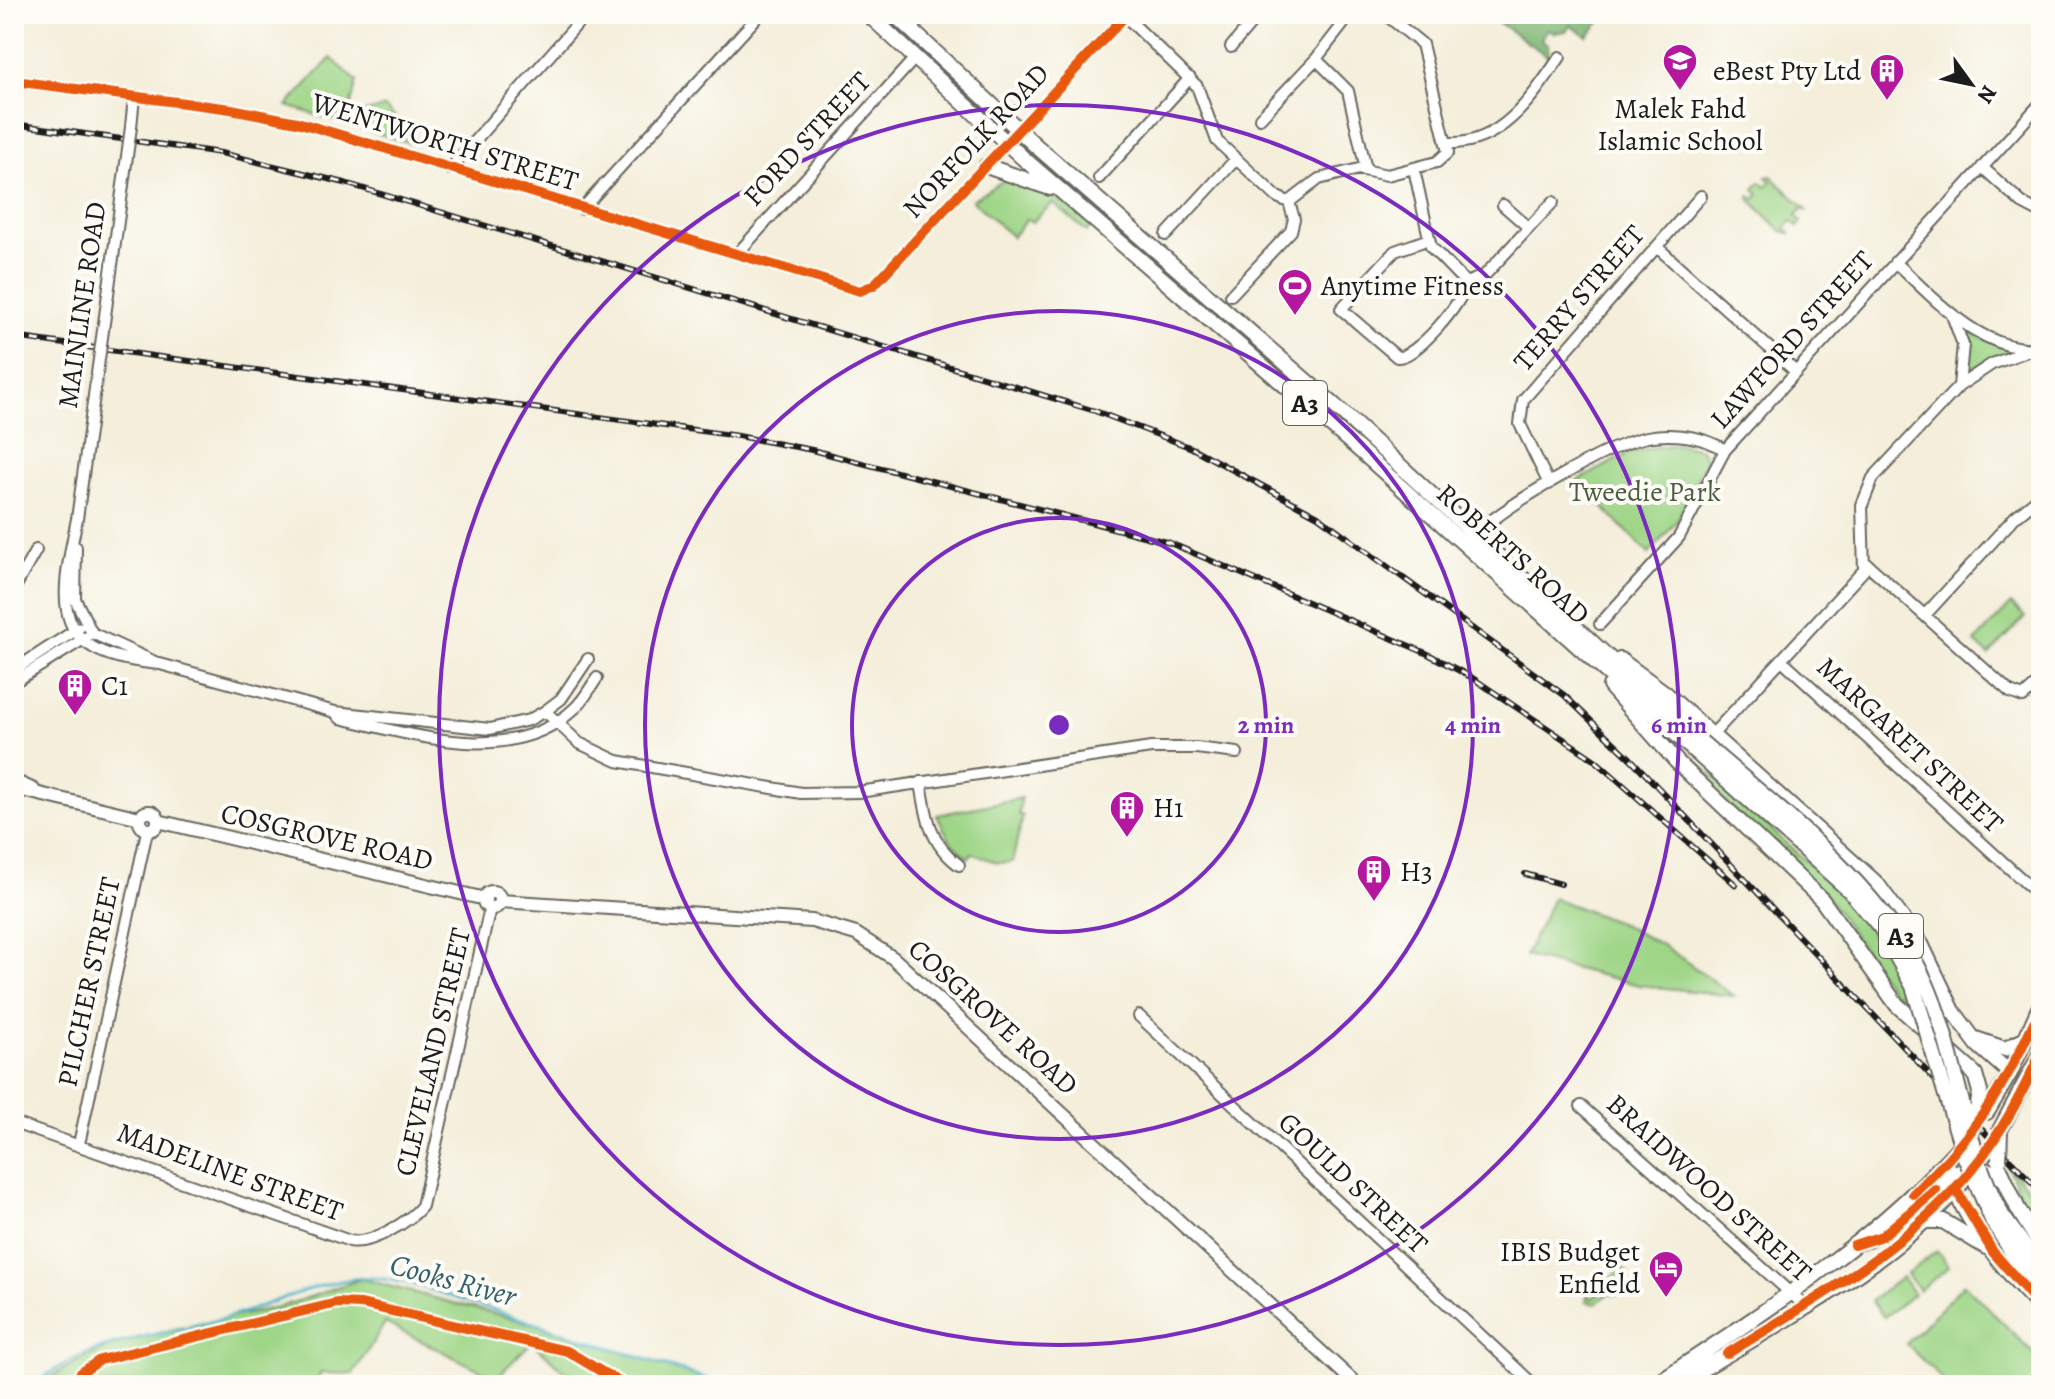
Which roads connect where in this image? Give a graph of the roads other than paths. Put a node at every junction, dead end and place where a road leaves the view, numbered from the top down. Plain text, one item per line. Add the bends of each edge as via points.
1 (586, 14) edge
2 (760, 14) edge
3 (868, 14) edge
4 (894, 14) edge
5 (925, 14) edge
6 (1259, 14) edge
7 (1351, 14) edge
8 (1385, 14) edge
9 (1126, 15) edge
10 (911, 30) junction
11 (1231, 47) dead end
12 (1560, 57) dead end
13 (915, 58) junction
14 (1316, 59) junction
15 (1190, 78) junction
16 (14, 81) edge
17 (134, 97) junction
18 (2041, 103) edge
19 (1260, 118) dead end
20 (1018, 130) junction
21 (1006, 143) junction
22 (1448, 143) junction
23 (1236, 159) junction
24 (986, 166) junction
25 (1982, 167) junction
26 (450, 169) junction
27 (1366, 169) junction
28 (1414, 169) junction
29 (1099, 178) dead end
30 (1062, 192) junction
31 (1701, 196) dead end
32 (1289, 202) junction
33 (1553, 202) dead end
34 (1503, 205) dead end
35 (582, 209) junction
36 (2041, 213) edge
37 (1528, 227) junction
38 (1166, 235) dead end
39 (1429, 239) junction
40 (1657, 247) junction
41 (737, 254) junction
42 (1895, 262) junction
43 (1466, 283) junction
44 (854, 289) joint
45 (1231, 295) dead end
46 (1951, 314) junction
47 (2035, 349) edge
48 (1796, 372) junction
49 (1959, 386) junction
50 (1725, 450) junction
51 (1549, 484) junction
52 (2041, 496) edge
53 (77, 519) junction
54 (1470, 540) junction
55 (36, 550) dead end
56 (1866, 563) junction
57 (14, 589) edge
58 (1926, 614) junction
59 (85, 623) junction
60 (1600, 624) dead end
61 (75, 631) junction
62 (92, 633) junction
63 (1583, 636) junction
64 (83, 641) junction
65 (1582, 652) junction
66 (588, 659) dead end
67 (1782, 660) junction
68 (160, 664) junction
69 (15, 674) edge
70 (597, 678) dead end
71 (2041, 681) edge
72 (545, 711) junction
73 (335, 712) junction
74 (554, 723) junction
75 (1681, 732) junction
76 (1712, 735) junction
77 (1237, 753) dead end
78 (14, 780) edge
79 (921, 782) junction
80 (14, 788) edge
81 (52, 797) junction
82 (140, 818) junction
83 (158, 821) junction
84 (147, 831) junction
85 (959, 865) dead end
86 (2041, 897) edge
87 (492, 903) junction
88 (1939, 985) junction
89 (1886, 991) junction
90 (2041, 1004) edge
91 (1139, 1016) dead end
92 (1971, 1037) junction
93 (2026, 1039) junction
94 (2041, 1053) edge
95 (1968, 1065) junction
96 (2010, 1073) junction
97 (2028, 1080) junction
98 (1581, 1106) dead end
99 (1982, 1108) junction
100 (14, 1123) edge
101 (2000, 1130) junction
102 (79, 1144) junction
103 (1947, 1161) junction
104 (1979, 1161) junction
105 (2001, 1177) junction
106 (1953, 1183) junction
107 (422, 1206) joint
108 (2018, 1209) junction
109 (1998, 1219) junction
110 (1923, 1221) junction
111 (1978, 1227) junction
112 (1854, 1245) junction
113 (2041, 1246) edge
114 (1993, 1252) junction
115 (2041, 1269) edge
116 (2041, 1287) edge
117 (1792, 1294) junction
118 (1805, 1306) junction
119 (2041, 1307) edge
120 (1695, 1380) edge
121 (1357, 1385) edge
122 (1534, 1385) edge
123 (1654, 1385) edge
124 (1676, 1385) edge

1 - 26 street
2 - 35 street
3 - 13 highway, ROBERTS ROAD / A3
4 - 10 highway, ROBERTS ROAD / A3
5 - 10 street
6 - 11 street
7 - 14 street
8 - 22 street via 1420,40
9 - 15 street
9 - 20 street, NORFOLK ROAD
10 - 20 highway, ROBERTS ROAD / A3
12 - 22 street via 1539,88 1495,133
13 - 21 highway, ROBERTS ROAD / A3
13 - 41 street, FORD STREET
14 - 19 street
14 - 27 street via 1348,91
15 - 23 street via 1202,93 1217,141
15 - 29 street
16 - 17 street, WENTWORTH STREET
17 - 26 street, WENTWORTH STREET via 260,113
17 - 53 street, MAINLINE ROAD, bridge
18 - 25 street, LAWFORD STREET
20 - 21 street, NORFOLK ROAD
20 - 54 highway, ROBERTS ROAD / A3 via 1327,398
21 - 24 street, NORFOLK ROAD
21 - 30 highway, ROBERTS ROAD / A3
22 - 28 street via 1442,159
23 - 32 street
23 - 38 street
24 - 30 highway
24 - 44 street, NORFOLK ROAD via 874,285
25 - 36 street
25 - 42 street, LAWFORD STREET
26 - 35 street, WENTWORTH STREET
27 - 28 street via 1382,176
27 - 32 street via 1319,179
28 - 39 street
30 - 54 highway, ROBERTS ROAD / A3
31 - 40 street, TERRY STREET
32 - 45 street via 1291,231
33 - 37 street
34 - 37 street
35 - 41 street, WENTWORTH STREET
37 - 43 street via 1484,276
39 - 43 street via 1436,255
39 - 43 street via 1395,251 1341,309 1393,356 1404,358 1460,302
40 - 48 street
40 - 51 street, TERRY STREET via 1523,400 1520,424
41 - 44 street, WENTWORTH STREET
42 - 46 street
42 - 48 street, LAWFORD STREET
46 - 47 street via 1985,335
46 - 49 street via 1963,345
47 - 49 street via 1992,364
48 - 50 street, LAWFORD STREET
49 - 56 street via 1868,487 1862,505
50 - 51 street via 1689,437 1647,437
50 - 60 street, LAWFORD STREET via 1679,537
51 - 54 street via 1503,509
52 - 58 street
53 - 59 street, MAINLINE ROAD via 75,599
53 - 61 street, MAINLINE ROAD via 63,595
54 - 63 highway, ROBERTS ROAD / A3
54 - 65 highway, ROBERTS ROAD / A3
55 - 57 street
56 - 58 street
56 - 67 street
58 - 71 street via 2015,695 2027,695
59 - 61 street
59 - 62 street, MAINLINE ROAD
61 - 64 street, MAINLINE ROAD
61 - 69 street
62 - 64 street
62 - 68 street, MAINLINE ROAD
63 - 75 highway, ROBERTS ROAD / A3
63 - 76 highway via 1643,676
64 - 68 street, MAINLINE ROAD via 109,655
64 - 69 street
65 - 75 highway, ROBERTS ROAD / A3
65 - 89 highway via 1677,762 1822,900
66 - 72 street, MAINLINE ROAD via 561,699
67 - 76 street
67 - 86 street, MARGARET STREET
68 - 73 street, MAINLINE ROAD
70 - 74 street, MAINLINE ROAD via 574,709
72 - 73 street, MAINLINE ROAD via 490,729
72 - 74 street
73 - 74 street, MAINLINE ROAD via 340,718 402,732 467,741 507,741
74 - 79 street via 579,743 617,761 762,788 846,793
75 - 109 highway, ROBERTS ROAD / A3, bridge via 1850,891 1881,928 1917,995 1964,1155
76 - 88 highway via 1877,884 1914,933
77 - 79 street via 1151,748
78 - 81 street
79 - 85 street via 931,833
80 - 81 main road
81 - 82 main road
82 - 83 main road via 152,812
82 - 84 main road
83 - 84 main road
83 - 87 main road, COSGROVE ROAD
84 - 102 street, PILCHER STREET
87 - 107 street, CLEVELAND STREET
87 - 121 main road, COSGROVE ROAD via 812,921 867,940 893,958
88 - 89 highway via 1938,1000 1927,1010 1915,1009
88 - 92 highway
89 - 95 highway via 1919,1028
90 - 93 highway
91 - 122 street, GOULD STREET
92 - 93 highway via 2005,1049
92 - 96 highway
93 - 96 highway
94 - 97 highway
95 - 96 highway
95 - 99 highway via 1978,1080
96 - 97 highway
96 - 99 highway
97 - 101 highway
98 - 117 street, BRAIDWOOD STREET
99 - 103 highway, bridge via 1972,1133
100 - 102 street, MADELINE STREET
101 - 104 highway
101 - 105 highway, bridge
102 - 107 street, MADELINE STREET via 359,1243
103 - 106 highway
103 - 112 highway
104 - 105 highway
104 - 106 highway
105 - 108 highway
106 - 110 highway
106 - 111 highway
106 - 112 highway via 1882,1236
108 - 111 highway via 1996,1200 1984,1209
108 - 113 highway
109 - 115 highway, A3
109 - 116 highway, A3 via 2017,1260
110 - 114 highway via 1943,1221
110 - 118 highway
111 - 114 highway
112 - 117 highway
114 - 119 highway
117 - 118 street, BRAIDWOOD STREET
117 - 123 highway
118 - 120 highway
120 - 124 highway

